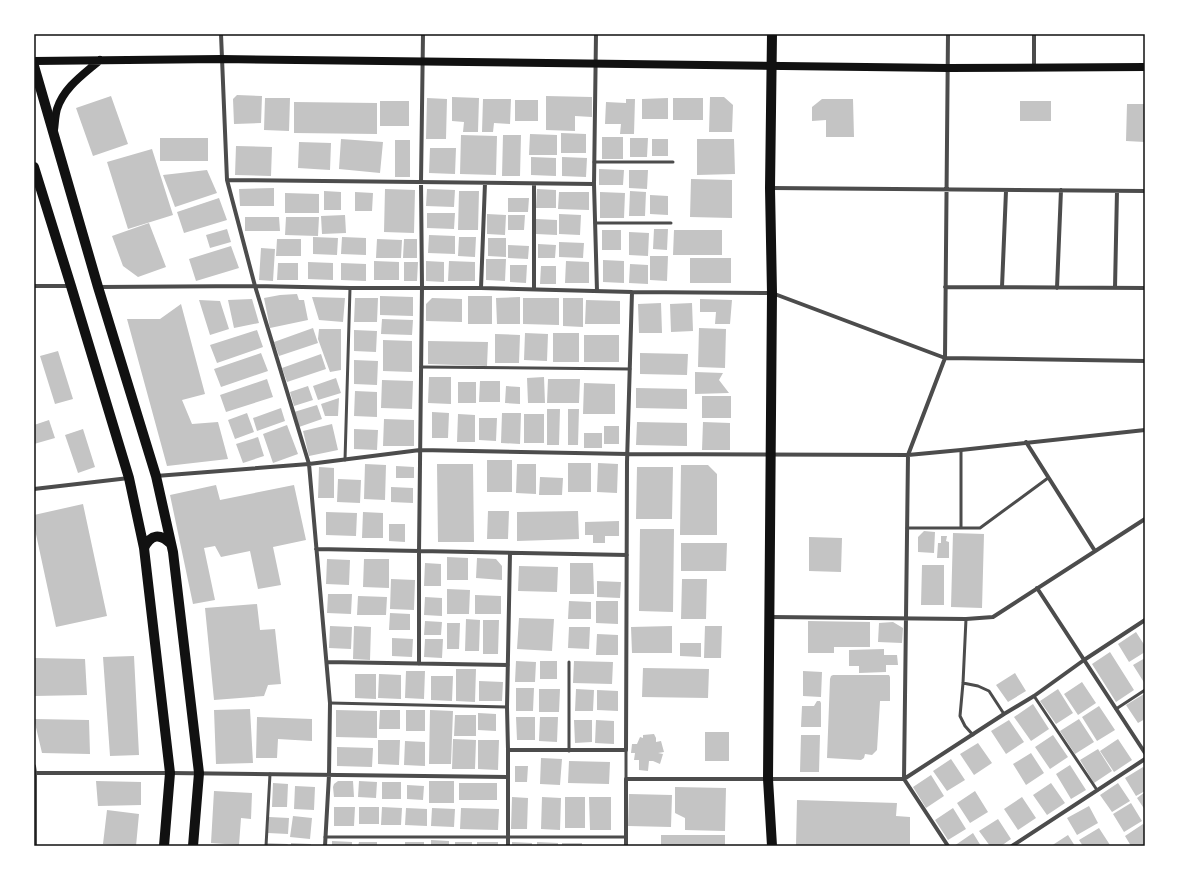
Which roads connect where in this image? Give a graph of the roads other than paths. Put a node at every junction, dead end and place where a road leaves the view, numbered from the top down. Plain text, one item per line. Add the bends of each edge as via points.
1 (221, 34) edge
2 (423, 34) edge
3 (596, 34) edge
4 (772, 34) edge
5 (948, 34) edge
6 (1034, 34) edge
7 (221, 59) junction
8 (100, 60) junction
9 (34, 61) edge
10 (423, 61) junction
11 (596, 63) junction
12 (772, 65) junction
13 (34, 66) edge
14 (1034, 67) junction
15 (1145, 67) edge
16 (948, 68) junction
17 (53, 133) junction
18 (594, 162) junction
19 (673, 162) dead end
20 (34, 167) edge
21 (227, 180) junction
22 (421, 182) junction
23 (485, 183) junction
24 (534, 184) junction
25 (594, 184) junction
26 (770, 188) junction
27 (946, 189) junction
28 (1061, 190) junction
29 (1006, 191) junction
30 (1116, 191) junction
31 (1145, 191) edge
32 (595, 223) junction
33 (671, 223) dead end
34 (34, 286) edge
35 (72, 286) junction
36 (255, 286) junction
37 (98, 287) junction
38 (422, 287) junction
39 (945, 287) junction
40 (1002, 287) junction
41 (350, 288) junction
42 (482, 288) junction
43 (1057, 288) junction
44 (1115, 288) junction
45 (1145, 288) edge
46 (534, 289) junction
47 (596, 291) junction
48 (632, 292) junction
49 (772, 292) junction
50 (945, 358) junction
51 (1145, 361) edge
52 (421, 367) junction
53 (630, 369) junction
54 (1145, 430) edge
55 (1026, 442) junction
56 (420, 450) junction
57 (961, 450) junction
58 (628, 454) junction
59 (770, 455) junction
60 (908, 455) junction
61 (345, 460) junction
62 (309, 464) junction
63 (156, 476) junction
64 (129, 478) junction
65 (1048, 478) junction
66 (34, 489) edge
67 (1145, 519) edge
68 (907, 528) junction
69 (961, 528) junction
70 (171, 544) junction
71 (144, 548) junction
72 (316, 550) junction
73 (1095, 551) junction
74 (419, 552) junction
75 (510, 553) junction
76 (627, 555) junction
77 (1037, 588) junction
78 (769, 617) junction
79 (906, 619) junction
80 (966, 619) junction
81 (1145, 620) edge
82 (1084, 660) junction
83 (327, 662) junction
84 (569, 662) dead end
85 (420, 664) junction
86 (508, 665) junction
87 (963, 683) junction
88 (1145, 690) edge
89 (1034, 696) junction
90 (330, 703) junction
91 (507, 707) junction
92 (1116, 709) junction
93 (1004, 714) junction
94 (973, 735) junction
95 (508, 750) junction
96 (626, 750) junction
97 (569, 751) junction
98 (1145, 753) edge
99 (1145, 759) edge
100 (34, 766) edge
101 (35, 773) edge
102 (170, 773) junction
103 (199, 773) junction
104 (270, 774) junction
105 (329, 775) junction
106 (508, 776) junction
107 (626, 779) junction
108 (768, 779) junction
109 (904, 779) junction
110 (1097, 790) junction
111 (325, 837) junction
112 (508, 837) junction
113 (626, 837) junction
114 (35, 846) edge
115 (164, 846) edge
116 (193, 846) edge
117 (266, 846) edge
118 (325, 846) edge
119 (508, 846) edge
120 (626, 846) edge
121 (772, 846) edge
122 (948, 846) edge
123 (1012, 846) edge

1 - 7 street
2 - 10 street
3 - 11 street
4 - 12 main road
5 - 16 street
6 - 14 street
7 - 8 main road
7 - 10 main road
7 - 21 street
8 - 9 main road
8 - 17 main road via 65,93 57,109
10 - 11 main road
10 - 22 street
11 - 12 main road
11 - 18 street
12 - 16 main road
12 - 26 main road
13 - 17 main road
14 - 15 main road
14 - 16 main road
16 - 27 street
17 - 37 main road
18 - 19 lane
18 - 25 street
20 - 35 main road
21 - 22 street
21 - 36 street
22 - 23 street
22 - 38 street
23 - 24 street
23 - 42 street
24 - 25 street
24 - 46 street
25 - 32 street
26 - 27 street
26 - 49 main road
27 - 29 street
27 - 39 street
28 - 29 street
28 - 30 street
28 - 43 street
29 - 40 street
30 - 31 street
30 - 44 street
32 - 33 lane
32 - 47 street
34 - 35 street
35 - 64 main road
36 - 37 street
36 - 41 street
36 - 62 street
37 - 63 main road
38 - 41 street
38 - 42 street
38 - 52 street
39 - 40 street
39 - 50 street
40 - 43 street
41 - 61 lane
42 - 46 street
43 - 44 street
44 - 45 street
46 - 47 street
47 - 48 street
48 - 49 street
48 - 53 street
49 - 50 street
49 - 59 main road
50 - 51 street
50 - 60 street
52 - 53 lane
52 - 56 street
53 - 58 street
54 - 55 street
55 - 57 street
55 - 65 street
56 - 58 street
56 - 61 street
56 - 74 street
57 - 60 street
57 - 69 lane
58 - 59 street
58 - 76 street
59 - 60 street
59 - 78 main road
60 - 68 street
61 - 62 street
62 - 63 street
62 - 72 street
63 - 70 main road
64 - 66 street
64 - 71 main road
65 - 69 lane via 980,528
65 - 73 street
67 - 73 street
68 - 69 lane
68 - 79 street
70 - 71 main road via 164,537 154,536
70 - 103 main road
71 - 102 main road
72 - 74 street
72 - 83 street
73 - 77 street
74 - 75 street
74 - 85 street
75 - 76 street
75 - 86 street
76 - 96 street
77 - 80 street via 992,617
77 - 82 street
78 - 79 street
78 - 108 main road
79 - 80 street
79 - 109 street
80 - 87 lane
81 - 82 street
82 - 89 street
82 - 92 street
83 - 85 street
83 - 90 street
84 - 97 lane
85 - 86 street
86 - 91 street
87 - 93 lane via 988,691
87 - 94 lane via 960,716
88 - 92 lane
89 - 93 street
89 - 110 lane
90 - 91 lane
90 - 105 street
91 - 95 street
92 - 98 street
93 - 94 street
94 - 109 street
95 - 97 street
95 - 106 street
96 - 97 street
96 - 107 lane
99 - 110 street
100 - 101 street
101 - 102 street
101 - 114 street
102 - 103 street
102 - 115 main road
103 - 104 street
103 - 116 main road
104 - 105 street
104 - 117 lane
105 - 106 street
105 - 111 street
106 - 112 street
107 - 108 street
107 - 113 street
108 - 109 street
108 - 121 main road
109 - 122 street
110 - 123 street
111 - 112 lane
111 - 118 street
112 - 113 lane
112 - 119 street
113 - 120 street

